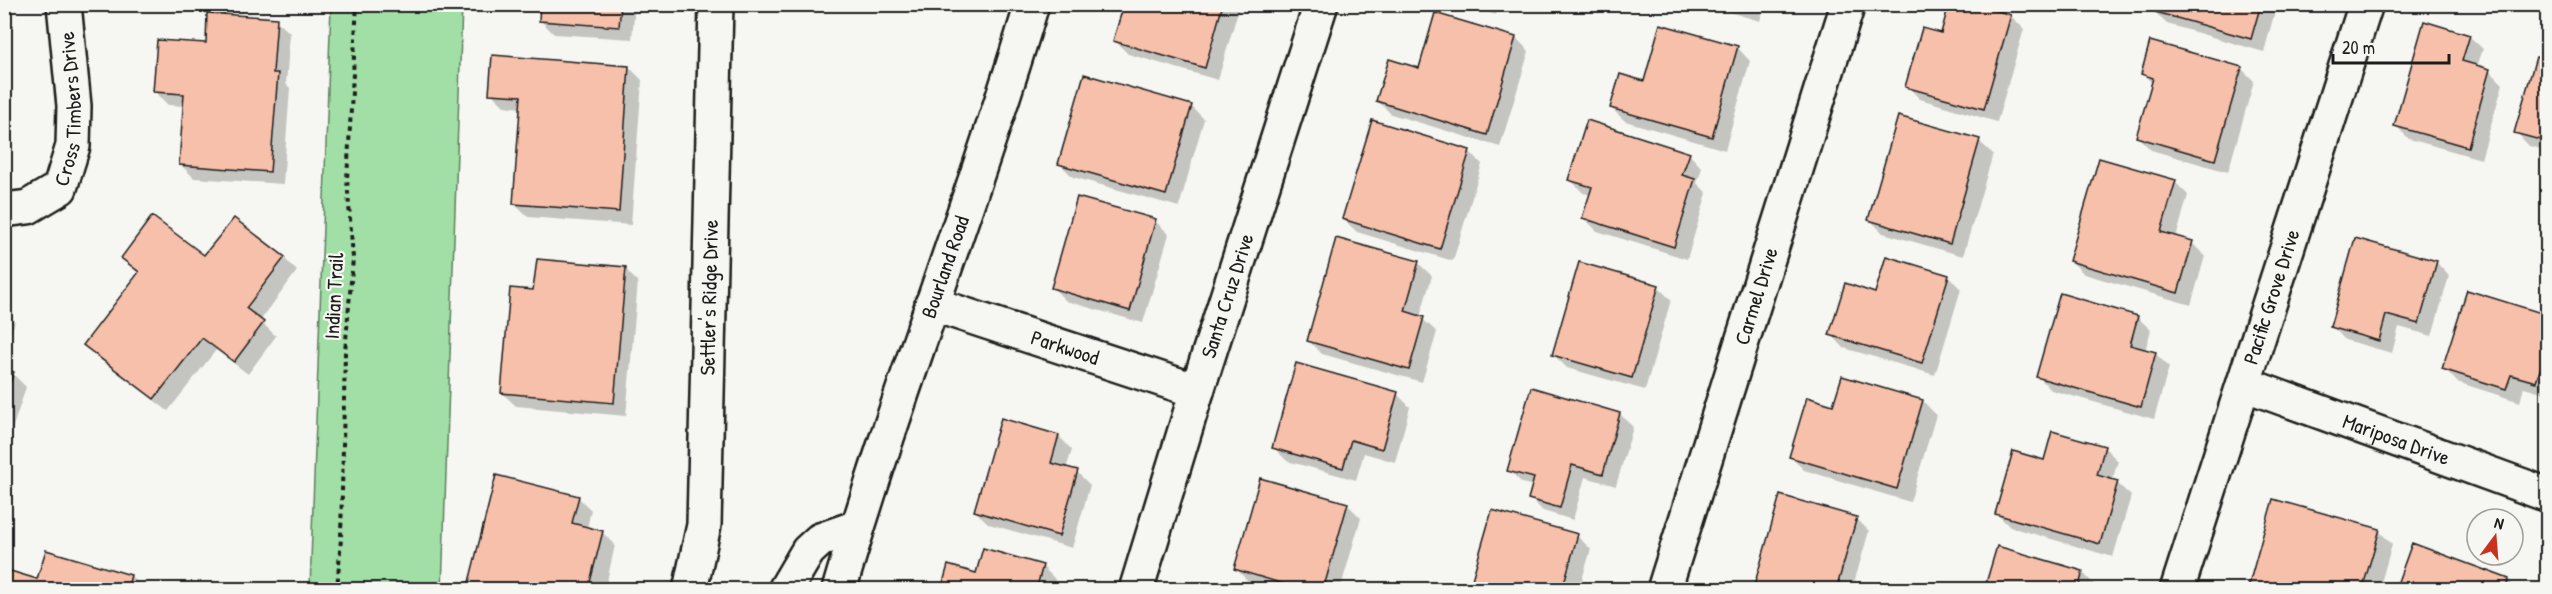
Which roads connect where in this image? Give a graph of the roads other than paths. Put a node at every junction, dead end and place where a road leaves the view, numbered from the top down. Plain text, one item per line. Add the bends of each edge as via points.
1 (64, 4) edge
2 (716, 4) edge
3 (1032, 4) edge
4 (1321, 4) edge
5 (1848, 4) edge
6 (2366, 4) edge
7 (4, 210) edge
8 (932, 304) junction
9 (2244, 384) junction
10 (1197, 391) junction
11 (2547, 495) edge
12 (857, 527) junction
13 (690, 590) edge
14 (785, 590) edge
15 (839, 590) edge
16 (1136, 590) edge
17 (1664, 590) edge
18 (2177, 590) edge

1 - 7 street, Cross Timbers Drive via 74,106 73,146 60,188 28,207
2 - 13 street, Settler's Ridge Drive via 704,525
3 - 8 street, Bourland Road via 1006,92
4 - 10 street, Santa Cruz Drive
5 - 17 street, Carmel Drive
6 - 9 street, Pacific Grove Drive
8 - 10 street, Parkwood
8 - 12 street, Bourland Road
9 - 11 street, Mariposa Drive
9 - 18 street, Pacific Grove Drive
10 - 16 street, Santa Cruz Drive
12 - 14 street via 820,540 808,551
12 - 15 street, Bourland Road

